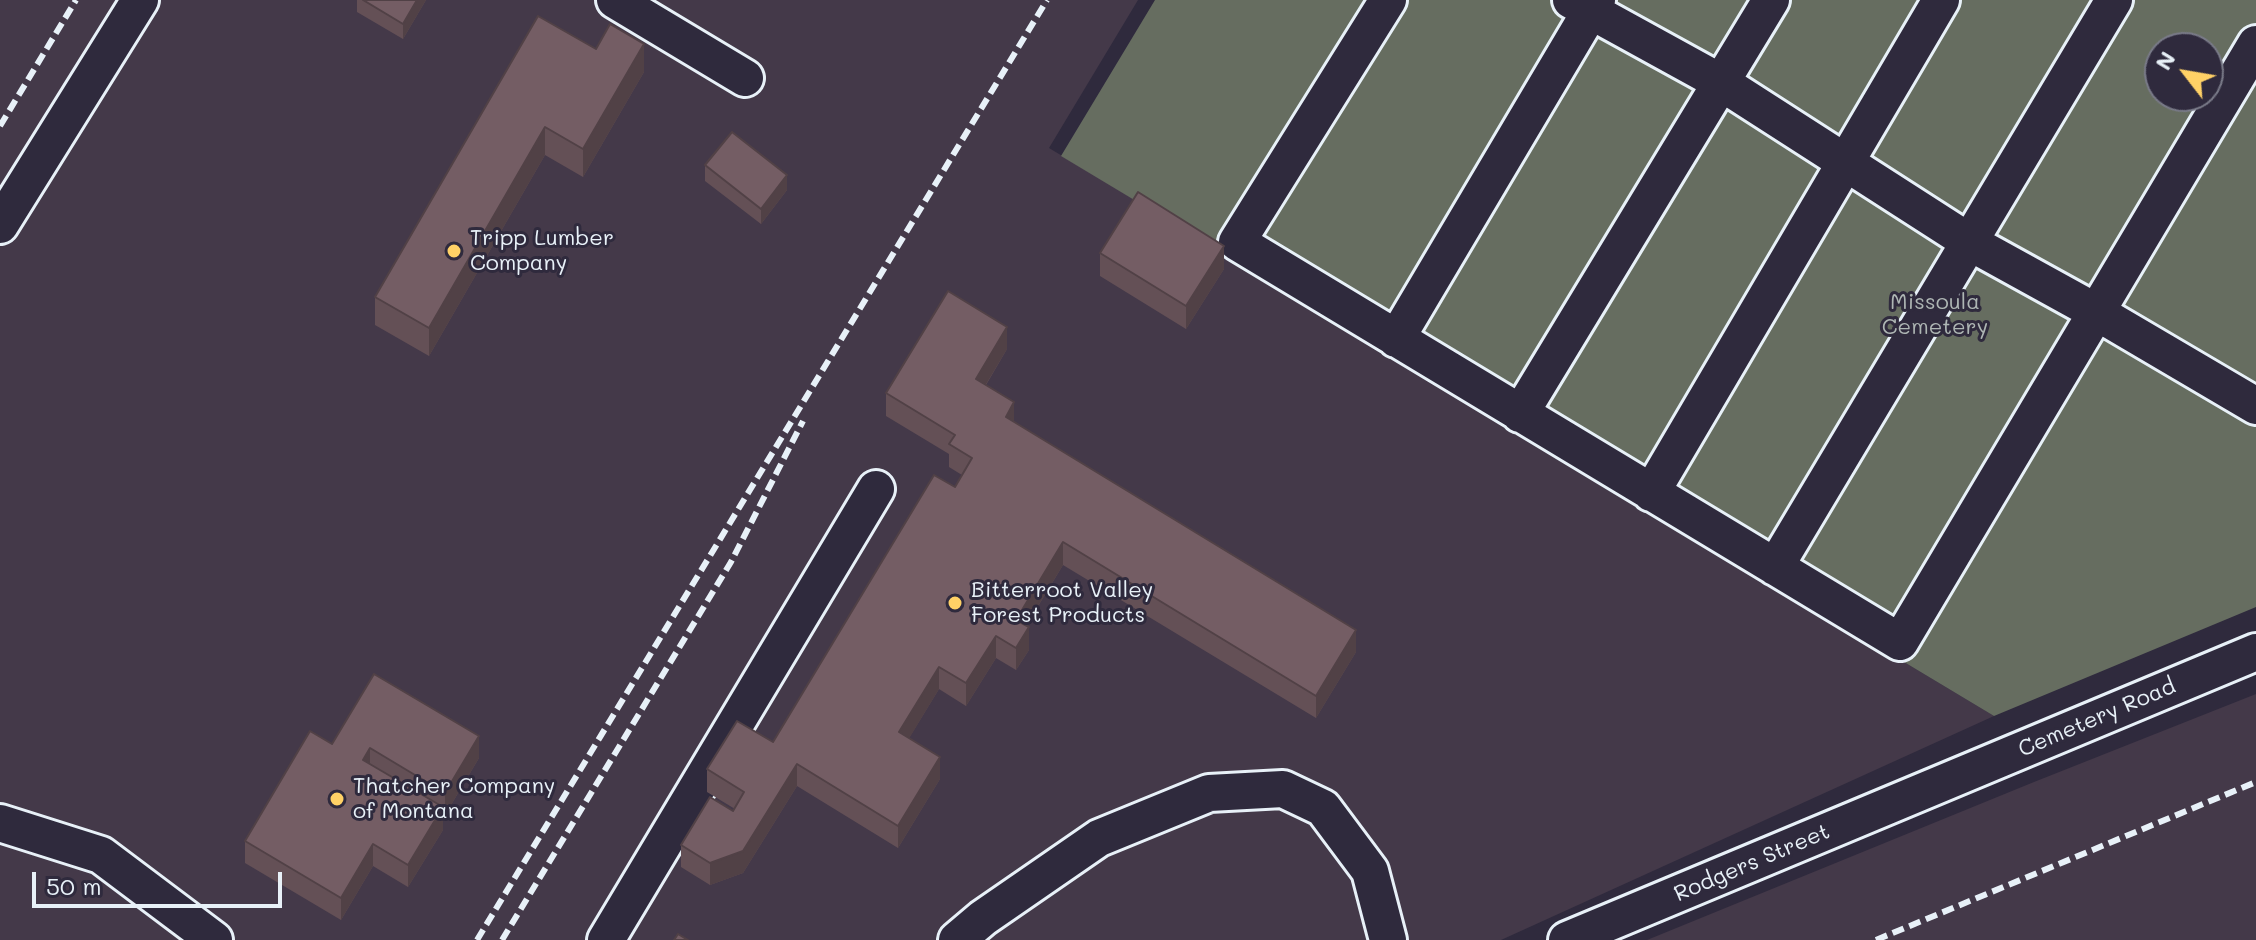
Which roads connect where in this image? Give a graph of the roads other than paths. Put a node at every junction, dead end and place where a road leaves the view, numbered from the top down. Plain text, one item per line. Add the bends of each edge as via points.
1 (140, 0) edge
2 (615, 0) edge
3 (1388, 0) edge
4 (1771, 0) edge
5 (1941, 0) edge
6 (2114, 0) edge
7 (1586, 4) edge
8 (2256, 44) edge
9 (745, 78) dead end
10 (1722, 83) junction
11 (1845, 161) junction
12 (0, 225) edge
13 (1971, 243) junction
14 (2098, 313) junction
15 (1396, 339) junction
16 (2256, 406) edge
17 (1520, 414) junction
18 (876, 489) dead end
19 (1651, 493) junction
20 (1775, 567) junction
21 (2256, 652) edge
22 (1938, 785) joint
23 (0, 823) edge
24 (214, 940) edge
25 (606, 940) edge
26 (957, 940) edge
27 (1388, 940) edge
28 (1567, 940) edge

1 - 12 street
2 - 9 street
3 - 15 street via 1237,242
4 - 10 street
5 - 11 street
6 - 13 street
7 - 10 street
7 - 15 street
8 - 14 street
10 - 11 street
10 - 17 street
11 - 13 street
11 - 19 street
13 - 14 street
13 - 20 street
14 - 16 street
14 - 20 street via 1900,642
15 - 17 street
17 - 19 street
18 - 25 street
19 - 20 street
21 - 22 street, Cemetery Road
22 - 28 street, Rodgers Street
23 - 24 street via 101,855
26 - 27 street via 1099,838 1209,793 1283,789 1323,808 1370,871

